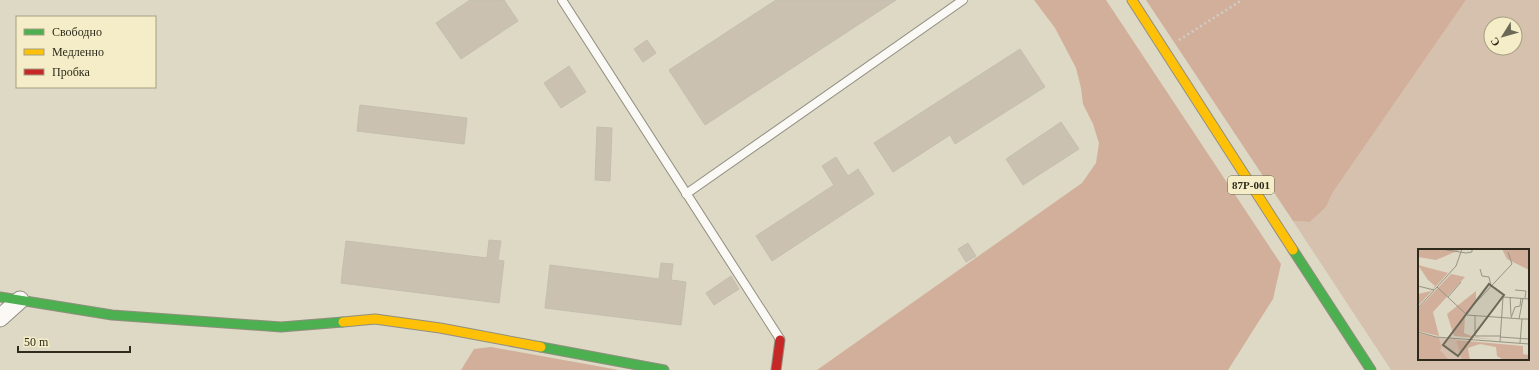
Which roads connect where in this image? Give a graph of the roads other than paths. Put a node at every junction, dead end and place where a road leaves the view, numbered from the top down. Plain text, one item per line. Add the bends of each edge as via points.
1 (562, 0) edge
2 (963, 0) edge
3 (1132, 0) edge
4 (686, 194) junction
5 (0, 297) edge
6 (20, 300) junction
7 (0, 318) edge
8 (780, 340) joint
9 (664, 370) edge
10 (776, 370) edge
11 (1371, 370) edge

1 - 4 lane
2 - 4 lane
3 - 11 street, 87Р-001
4 - 8 lane
5 - 6 street
6 - 7 street
6 - 9 street via 112,315 281,327 375,318
8 - 10 street

